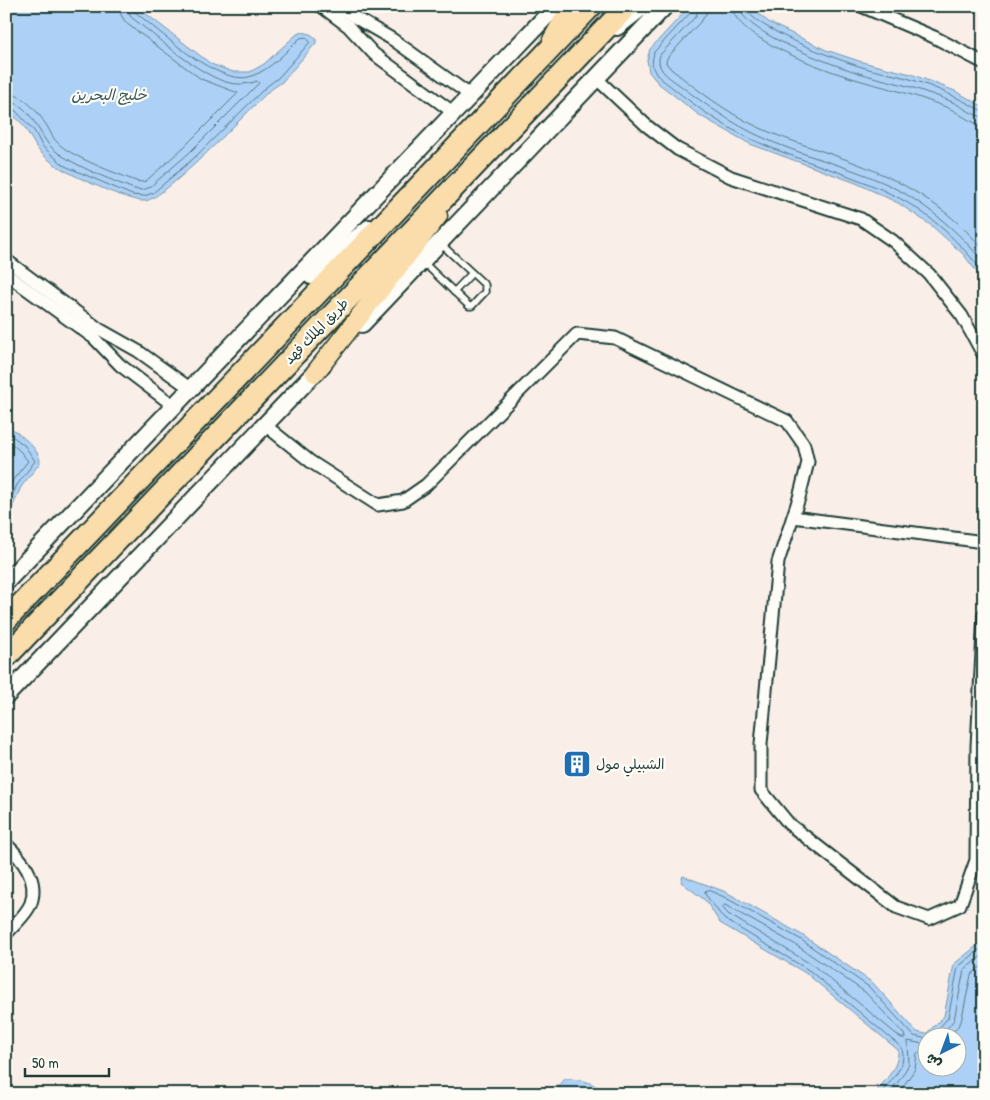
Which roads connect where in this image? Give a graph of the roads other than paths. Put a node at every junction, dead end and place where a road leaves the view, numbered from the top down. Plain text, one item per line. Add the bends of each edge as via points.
1 (321, 6) edge
2 (339, 6) edge
3 (556, 6) edge
4 (573, 6) edge
5 (591, 6) edge
6 (626, 6) edge
7 (644, 6) edge
8 (665, 6) edge
9 (861, 6) edge
10 (578, 57) junction
11 (541, 59) junction
12 (984, 63) edge
13 (596, 78) junction
14 (470, 96) junction
15 (454, 113) junction
16 (491, 149) junction
17 (407, 200) junction
18 (440, 242) junction
19 (6, 260) edge
20 (422, 261) junction
21 (472, 273) junction
22 (6, 274) edge
23 (454, 292) junction
24 (233, 344) junction
25 (984, 356) edge
26 (315, 373) junction
27 (191, 389) junction
28 (174, 406) junction
29 (265, 426) junction
30 (793, 516) junction
31 (984, 542) edge
32 (6, 582) edge
33 (984, 614) edge
34 (6, 620) edge
35 (6, 657) edge
36 (6, 696) edge
37 (6, 844) edge
38 (6, 934) edge

1 - 15 street via 348,26 374,54
2 - 14 street via 392,39
3 - 14 main road
4 - 11 main road
5 - 11 highway, طريق الملك فهد
6 - 10 highway, طريق الملك فهد
7 - 10 main road
8 - 13 main road
9 - 12 street via 934,36
10 - 16 highway, طريق الملك فهد
11 - 17 highway, طريق الملك فهد
13 - 18 main road
13 - 25 street via 677,149 731,177 861,220 893,241 928,274 962,316
14 - 15 main road
15 - 24 main road
16 - 26 main road
16 - 35 highway, طريق الملك فهد
17 - 24 main road via 347,245
17 - 34 highway, طريق الملك فهد
18 - 20 main road
18 - 21 lane
19 - 27 street via 100,329 138,351
20 - 23 lane
20 - 26 main road
21 - 23 lane
21 - 23 lane via 485,285 485,292 472,306
22 - 28 street via 94,338 120,365
24 - 27 main road
26 - 29 main road
27 - 28 main road
28 - 32 main road
29 - 30 street via 310,462 378,505 403,502 426,485 577,334 615,338 786,421 804,445 808,462
29 - 36 main road
30 - 31 street
30 - 33 street via 778,562 761,744 761,790 789,824 896,907 929,919 960,905 976,860 977,746
37 - 38 street via 30,873 32,886 31,903

